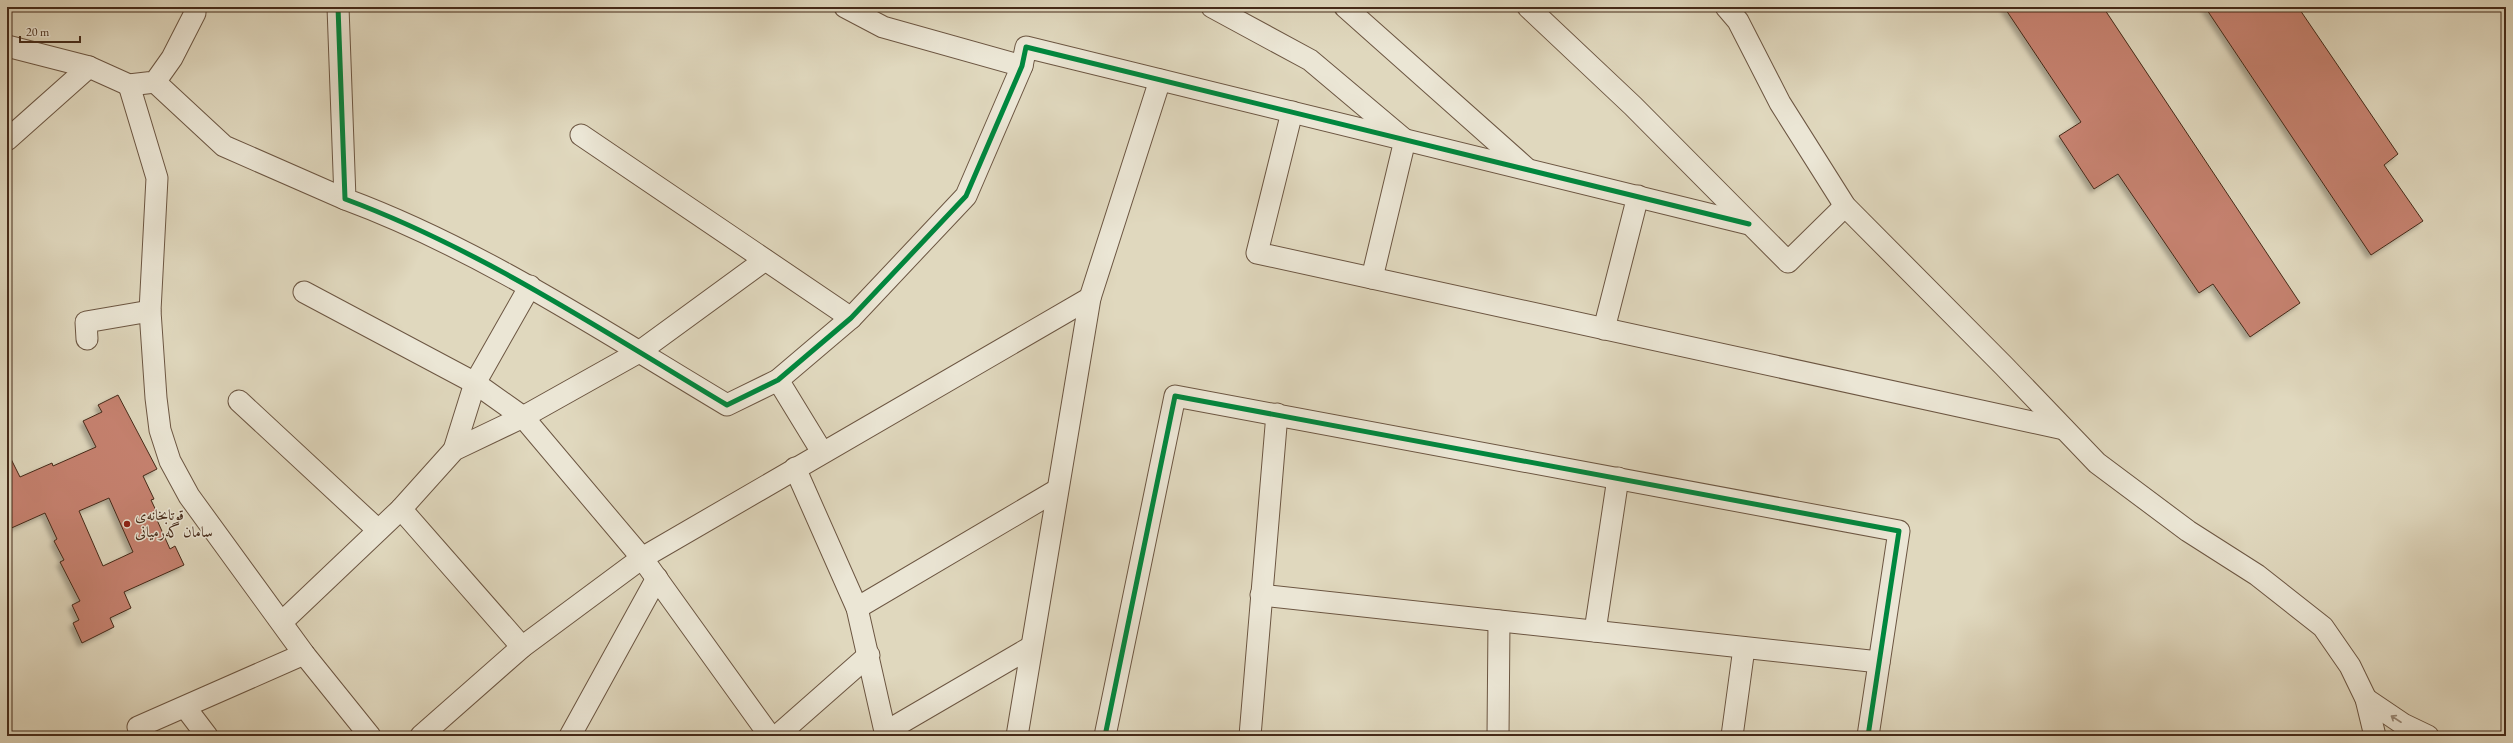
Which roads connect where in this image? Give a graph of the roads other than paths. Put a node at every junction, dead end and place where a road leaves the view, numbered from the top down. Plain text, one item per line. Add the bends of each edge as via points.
1 (338, 7) edge
2 (845, 7) edge
3 (1212, 7) edge
4 (1345, 7) edge
5 (1528, 7) edge
6 (1726, 7) edge
7 (201, 9) edge
8 (7, 46) edge
9 (1022, 66) junction
10 (89, 67) junction
11 (1160, 80) junction
12 (155, 82) junction
13 (129, 85) junction
14 (1292, 112) junction
15 (581, 135) dead end
16 (7, 140) edge
17 (1405, 140) junction
18 (1528, 170) junction
19 (1638, 196) junction
20 (344, 198) junction
21 (1845, 206) junction
22 (1749, 224) junction
23 (765, 260) junction
24 (1372, 278) junction
25 (530, 286) junction
26 (304, 292) dead end
27 (1090, 298) junction
28 (150, 311) junction
29 (851, 318) junction
30 (1604, 329) junction
31 (87, 339) dead end
32 (640, 352) junction
33 (778, 380) junction
34 (475, 383) junction
35 (239, 402) dead end
36 (1277, 414) junction
37 (523, 417) junction
38 (2064, 429) junction
39 (454, 450) junction
40 (822, 452) junction
41 (795, 468) junction
42 (1618, 478) junction
43 (1057, 490) junction
44 (401, 509) junction
45 (378, 530) junction
46 (642, 558) junction
47 (657, 578) junction
48 (1261, 594) junction
49 (857, 608) junction
50 (1499, 621) junction
51 (282, 622) junction
52 (1595, 631) junction
53 (1030, 646) junction
54 (522, 647) junction
55 (1744, 648) junction
56 (304, 654) junction
57 (869, 655) junction
58 (1879, 662) junction
59 (2366, 699) junction
60 (185, 707) junction
61 (138, 727) dead end
62 (886, 733) edge
63 (208, 736) edge
64 (370, 736) edge
65 (421, 736) edge
66 (570, 736) edge
67 (770, 736) edge
68 (777, 736) edge
69 (1017, 736) edge
70 (1105, 736) edge
71 (1250, 736) edge
72 (1498, 736) edge
73 (1732, 736) edge
74 (1868, 736) edge
75 (2375, 736) edge
76 (2428, 736) edge

1 - 20 street
2 - 9 street via 883,28
3 - 17 street via 1310,60
4 - 18 street
5 - 22 street via 1633,106
6 - 21 street via 1738,21 1780,103
7 - 12 street
8 - 10 street
9 - 11 street via 1026,47
9 - 29 street via 966,196
10 - 13 street
10 - 16 street
11 - 14 street
11 - 27 street
12 - 13 street
12 - 20 street via 224,146
13 - 28 street via 157,178
14 - 17 street
14 - 24 street via 1257,253
15 - 23 street
17 - 18 street
17 - 24 street
18 - 19 street
19 - 22 street
19 - 30 street
20 - 25 street via 403,222
21 - 22 street via 1788,262
21 - 38 street
23 - 29 street
23 - 32 street
24 - 30 street
25 - 32 street
25 - 34 street
26 - 34 street
27 - 40 street
27 - 43 street
28 - 31 street via 86,322
28 - 51 street via 160,430 170,461 189,496
29 - 33 street
30 - 38 street
32 - 33 street via 727,405
32 - 37 street
33 - 40 street
34 - 37 street
34 - 39 street
35 - 45 street
36 - 42 street
36 - 48 street
36 - 70 street via 1175,396
37 - 39 street
37 - 46 street
38 - 59 street via 2103,468 2188,532 2257,575 2323,627 2350,666
39 - 44 street
40 - 41 street
41 - 46 street
41 - 49 street
42 - 52 street
42 - 58 street via 1899,531
43 - 49 street
43 - 53 street
44 - 45 street
44 - 54 street
45 - 51 street
46 - 47 street
46 - 54 street
47 - 66 street
47 - 67 street
48 - 50 street
48 - 71 street
49 - 57 street
50 - 52 street
50 - 72 street
51 - 56 street
52 - 55 street
53 - 62 street
53 - 69 street
54 - 65 street
55 - 58 street
55 - 73 street
56 - 60 street
56 - 64 street
57 - 62 street
57 - 68 street
58 - 74 street
59 - 75 street
76 -> 59 street via 2403,724
60 - 61 street
60 - 63 street

